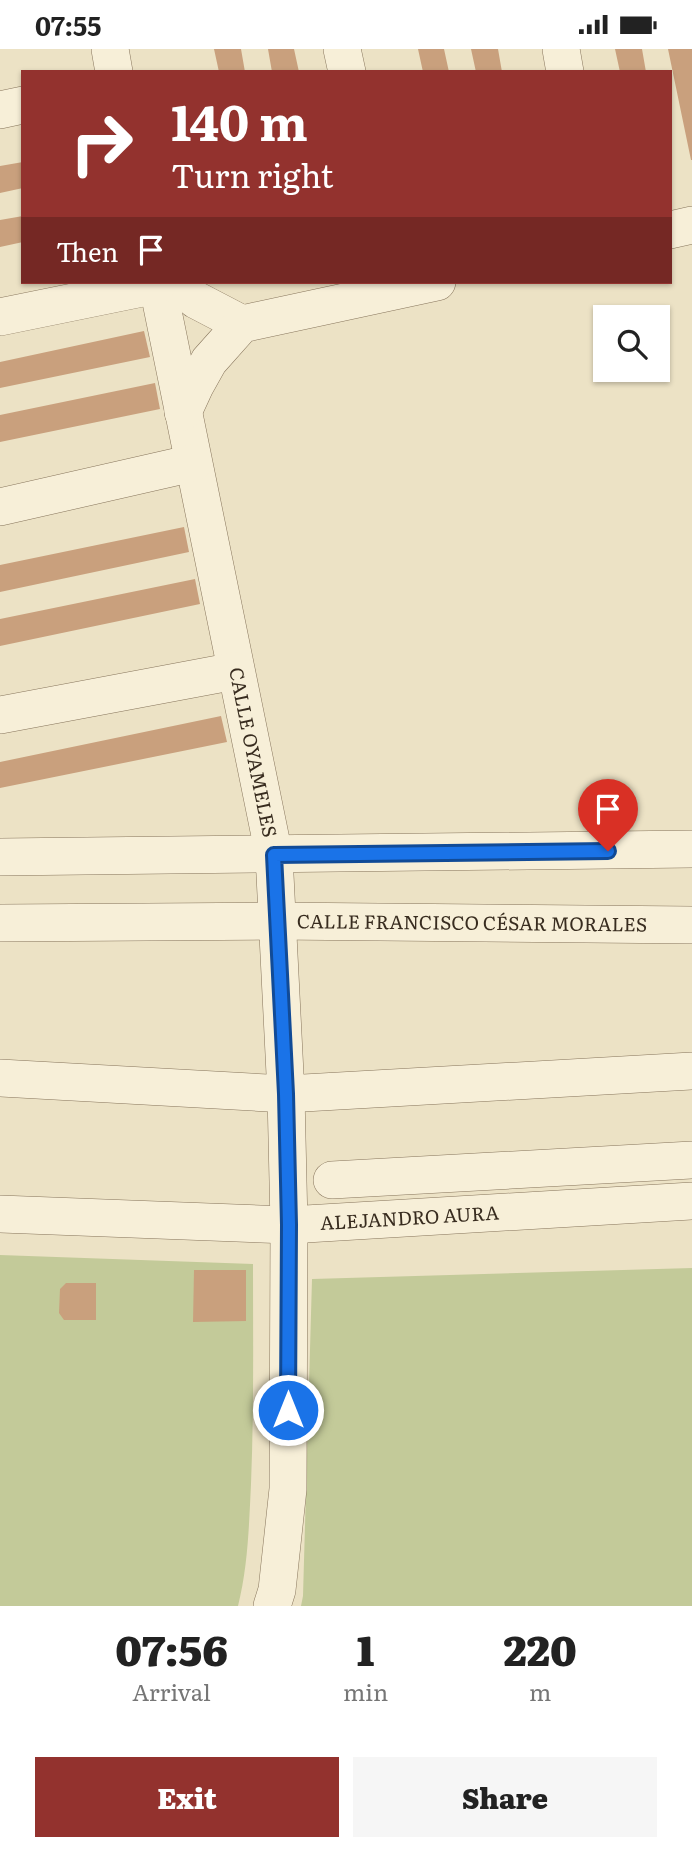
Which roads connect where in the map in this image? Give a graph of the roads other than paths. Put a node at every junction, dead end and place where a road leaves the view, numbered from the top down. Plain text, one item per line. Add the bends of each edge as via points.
1 (110, 49) edge
2 (342, 49) edge
3 (561, 49) edge
4 (114, 70) edge
5 (347, 70) edge
6 (565, 70) edge
7 (21, 105) edge
8 (0, 110) edge
9 (692, 225) edge
10 (672, 229) edge
11 (158, 284) edge
12 (163, 284) edge
13 (165, 284) edge
14 (419, 284) edge
15 (391, 287) edge
16 (0, 317) edge
17 (242, 324) junction
18 (183, 412) junction
19 (193, 463) junction
20 (0, 507) edge
21 (235, 671) junction
22 (0, 715) edge
23 (692, 849) edge
24 (274, 855) junction
25 (0, 857) edge
26 (276, 921) junction
27 (0, 923) edge
28 (692, 925) edge
29 (692, 1071) edge
30 (0, 1078) edge
31 (286, 1094) junction
32 (692, 1160) edge
33 (332, 1180) dead end
34 (692, 1201) edge
35 (0, 1214) edge
36 (289, 1225) junction
37 (272, 1606) edge

1 - 4 street
2 - 5 street
3 - 6 street
7 - 8 street
9 - 10 street
11 - 16 street
12 - 18 street, CALLE OYAMELES
13 - 17 street
14 - 15 street
15 - 17 street
17 - 18 street via 209,361
18 - 19 street, CALLE OYAMELES
19 - 20 street
19 - 21 street, CALLE OYAMELES
21 - 22 street
21 - 24 street, CALLE OYAMELES
23 - 24 street
24 - 25 street
24 - 26 street, CALLE OYAMELES
26 - 27 street, CALLE FRANCISCO CÉSAR MORALES
26 - 28 street, CALLE FRANCISCO CÉSAR MORALES
26 - 31 street, CALLE OYAMELES
29 - 31 street
30 - 31 street
31 - 36 street, CALLE OYAMELES
32 - 33 street
34 - 36 street, ALEJANDRO AURA
35 - 36 street, ALEJANDRO AURA
36 - 37 street, CALLE OYAMELES via 288,1489

